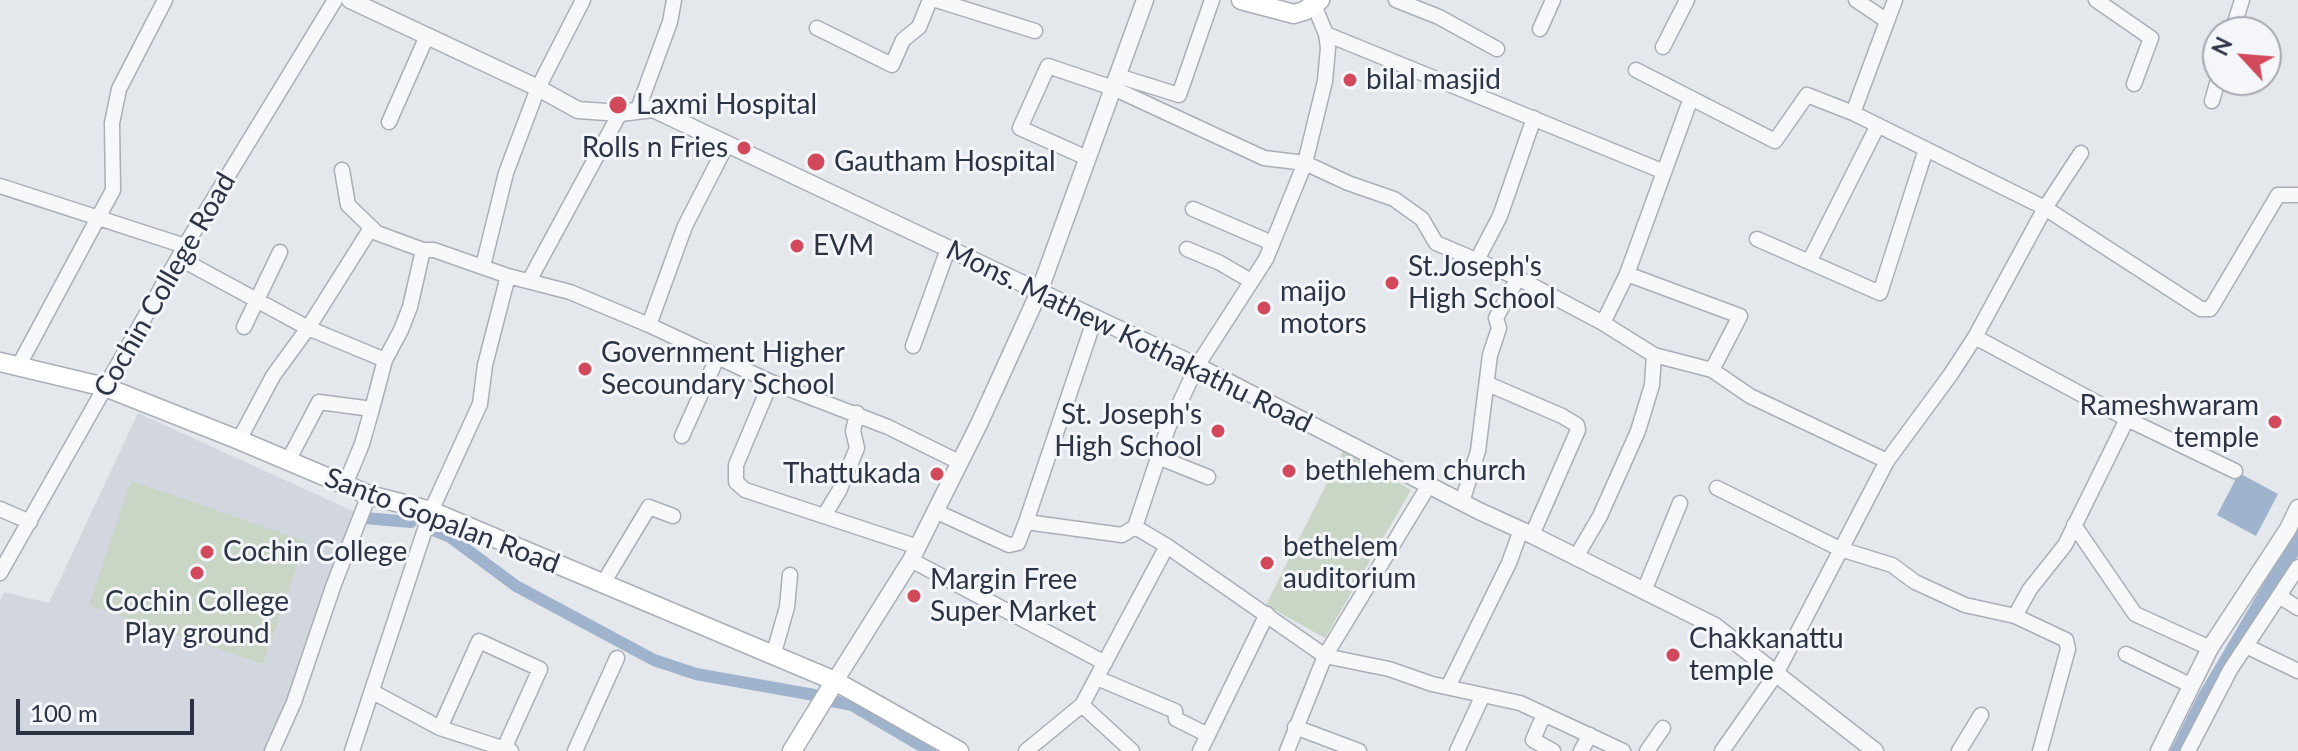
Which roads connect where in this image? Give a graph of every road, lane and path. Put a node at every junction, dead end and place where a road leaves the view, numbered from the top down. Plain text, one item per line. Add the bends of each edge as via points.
1 (165, 0) edge
2 (335, 0) edge
3 (350, 0) edge
4 (583, 0) edge
5 (674, 0) edge
6 (930, 0) edge
7 (936, 0) edge
8 (1145, 0) edge
9 (1212, 0) edge
10 (1241, 0) edge
11 (1396, 0) edge
12 (1553, 0) edge
13 (1687, 0) edge
14 (1856, 0) edge
15 (1895, 0) edge
16 (2096, 0) edge
17 (1317, 3) edge
18 (1887, 21) junction
19 (817, 28) dead end
20 (1540, 29) dead end
21 (1035, 31) dead end
22 (1326, 34) junction
23 (427, 36) junction
24 (1663, 47) dead end
25 (1497, 49) dead end
26 (1636, 70) dead end
27 (1116, 82) junction
28 (2134, 84) dead end
29 (538, 88) junction
30 (2213, 96) edge
31 (1691, 98) junction
32 (2212, 101) dead end
33 (638, 109) junction
34 (620, 113) junction
35 (1853, 113) junction
36 (1534, 118) junction
37 (389, 122) dead end
38 (1878, 125) junction
39 (727, 144) junction
40 (1926, 149) junction
41 (2081, 153) dead end
42 (1087, 158) junction
43 (1305, 163) junction
44 (342, 170) dead end
45 (1662, 171) junction
46 (0, 186) edge
47 (2298, 195) edge
48 (2045, 208) junction
49 (1193, 209) dead end
50 (99, 218) junction
51 (371, 228) junction
52 (1757, 239) dead end
53 (1272, 243) junction
54 (948, 249) junction
55 (1187, 249) dead end
56 (423, 250) junction
57 (182, 252) junction
58 (280, 252) dead end
59 (1477, 260) junction
60 (1809, 262) junction
61 (483, 266) junction
62 (1627, 274) junction
63 (508, 276) junction
64 (1518, 278) junction
65 (529, 281) junction
66 (1251, 281) junction
67 (1039, 292) junction
68 (257, 300) junction
69 (1095, 318) junction
70 (1603, 323) junction
71 (649, 325) junction
72 (244, 327) dead end
73 (308, 328) junction
74 (1975, 337) junction
75 (913, 346) dead end
76 (1654, 355) junction
77 (718, 356) junction
78 (385, 360) junction
79 (9, 365) edge
80 (1197, 366) junction
81 (1712, 370) junction
82 (771, 382) junction
83 (1488, 384) junction
84 (105, 387) junction
85 (372, 409) junction
86 (857, 413) junction
87 (2127, 419) junction
88 (682, 436) dead end
89 (239, 440) junction
90 (1158, 457) junction
91 (288, 461) junction
92 (1887, 461) junction
93 (959, 462) junction
94 (2235, 471) dead end
95 (1208, 477) dead end
96 (345, 485) junction
97 (1429, 485) junction
98 (1717, 488) dead end
99 (369, 495) junction
100 (1462, 502) junction
101 (1680, 503) dead end
102 (2298, 508) edge
103 (0, 509) edge
104 (431, 511) junction
105 (935, 511) junction
106 (673, 516) dead end
107 (824, 516) junction
108 (30, 522) junction
109 (1026, 522) junction
110 (2074, 525) junction
111 (1135, 527) junction
112 (1526, 532) junction
113 (1167, 546) junction
114 (1840, 549) junction
115 (915, 554) junction
116 (1576, 557) junction
117 (2298, 567) edge
118 (0, 573) edge
119 (790, 575) dead end
120 (602, 585) junction
121 (1644, 591) junction
122 (2279, 596) junction
123 (2298, 608) edge
124 (1267, 614) junction
125 (2015, 616) junction
126 (2246, 646) junction
127 (2210, 648) junction
128 (2126, 654) dead end
129 (773, 656) junction
130 (1325, 656) junction
131 (617, 658) dead end
132 (1105, 663) junction
133 (2298, 671) edge
134 (1776, 674) junction
135 (1097, 678) junction
136 (835, 681) junction
137 (2190, 685) junction
138 (1448, 687) junction
139 (373, 692) junction
140 (1483, 695) junction
141 (1082, 705) junction
142 (1544, 714) junction
143 (1981, 715) dead end
144 (1295, 727) junction
145 (440, 728) junction
146 (1663, 728) dead end
147 (1208, 735) junction
148 (1590, 735) junction
149 (507, 750) edge
150 (272, 751) edge
151 (352, 751) edge
152 (575, 751) edge
153 (792, 751) edge
154 (959, 751) edge
155 (1026, 751) edge
156 (1132, 751) edge
157 (1200, 751) edge
158 (1287, 751) edge
159 (1359, 751) edge
160 (1457, 751) edge
161 (1553, 751) edge
162 (1581, 751) edge
163 (1623, 751) edge
164 (1647, 751) edge
165 (1722, 751) edge
166 (1875, 751) edge
167 (1959, 751) edge
168 (2040, 751) edge
169 (2159, 751) edge
170 (2188, 751) edge

1 - 50 street via 119,89 112,123 113,190
2 - 57 street, Cochin College Road
3 - 23 street, Mons. Mathew Kothakathu Road
4 - 29 street
5 - 33 street
6 - 19 street via 919,27 903,40 892,65
7 - 21 street
8 - 27 street
9 - 27 street via 1179,95
10 - 17 main road via 1294,14
11 - 25 street
12 - 20 street
13 - 24 street
14 - 18 street
15 - 18 street
16 - 28 street via 2151,38
17 - 22 street
18 - 35 street
22 - 36 street
22 - 43 street via 1325,81
23 - 29 street, Mons. Mathew Kothakathu Road
23 - 37 street
26 - 31 street
27 - 42 street
27 - 42 street via 1048,66 1020,128
27 - 43 street via 1264,158
29 - 34 street, Mons. Mathew Kothakathu Road via 578,110
29 - 61 street via 506,173
30 - 32 street
31 - 35 street via 1775,141 1807,95
31 - 45 street
33 - 34 street, Mons. Mathew Kothakathu Road
33 - 39 street, Mons. Mathew Kothakathu Road via 653,109
34 - 65 street
35 - 38 street
36 - 45 street
36 - 59 street via 1500,216
38 - 40 street
38 - 60 street
39 - 54 street, Mons. Mathew Kothakathu Road
39 - 71 street via 685,226
40 - 48 street
40 - 60 street via 1880,293
41 - 48 street
42 - 67 street
43 - 53 street
43 - 59 street via 1394,199 1422,219 1436,243
44 - 51 street via 348,205
45 - 62 street
46 - 50 street
47 - 48 street via 2278,195 2210,309 2201,309
48 - 74 street
49 - 53 street
50 - 57 street
50 - 79 street
51 - 56 street
51 - 73 street
52 - 60 street
53 - 66 street
54 - 67 street, Mons. Mathew Kothakathu Road
54 - 75 street
55 - 66 street
56 - 61 street
56 - 78 street via 410,307
57 - 68 street
57 - 84 street, Cochin College Road
58 - 68 street
59 - 64 street
61 - 63 street
62 - 70 street
62 - 81 street via 1740,316
63 - 65 street
63 - 104 street via 480,404
64 - 70 street
64 - 83 street via 1496,318 1499,328
65 - 71 street
66 - 80 street
67 - 69 street, Mons. Mathew Kothakathu Road
67 - 93 street
68 - 72 street
68 - 73 street
69 - 80 street, Mons. Mathew Kothakathu Road
69 - 109 street
70 - 76 street
71 - 77 street
73 - 78 street
73 - 89 street via 273,376
74 - 87 street
74 - 92 street
76 - 81 street
76 - 116 street via 1652,385 1638,431
77 - 82 street
77 - 88 street
78 - 85 street
79 - 84 main road, Santo Gopalan Road
80 - 90 street
80 - 97 street, Mons. Mathew Kothakathu Road
81 - 92 street via 1750,396
82 - 86 street
82 - 107 street via 736,465 736,482 745,490
83 - 100 street via 1478,451
83 - 112 street via 1577,425
84 - 89 main road, Santo Gopalan Road
84 - 108 street, Cochin College Road
85 - 91 street via 319,402
85 - 96 street
86 - 93 street
86 - 107 street via 857,448
87 - 94 street
87 - 110 street
89 - 91 main road, Santo Gopalan Road
90 - 95 street
90 - 111 street
91 - 96 main road, Santo Gopalan Road
92 - 114 street
93 - 105 street
96 - 99 main road, Santo Gopalan Road
97 - 100 street, Mons. Mathew Kothakathu Road
97 - 130 street
98 - 114 street
99 - 104 main road, Santo Gopalan Road
99 - 150 street
100 - 112 street, Mons. Mathew Kothakathu Road
101 - 121 street
102 - 127 street
103 - 108 street
104 - 120 main road, Santo Gopalan Road
104 - 139 street
105 - 109 street via 1009,545 1018,543
105 - 115 street
106 - 120 street via 649,507
107 - 115 street
108 - 118 street, Cochin College Road
109 - 111 street via 1122,535
110 - 125 street
110 - 127 street via 2135,614
111 - 113 street
112 - 116 street, Mons. Mathew Kothakathu Road
112 - 138 street
113 - 124 street
113 - 132 street
114 - 125 street via 1892,565 1965,605
114 - 134 street
115 - 132 street
115 - 136 street
116 - 121 street, Mons. Mathew Kothakathu Road
117 - 122 street
119 - 129 street
120 - 129 main road, Santo Gopalan Road
121 - 134 street, Mons. Mathew Kothakathu Road via 1715,626
122 - 123 street
122 - 126 street
124 - 130 street
124 - 147 street
125 - 168 street via 2066,640 2068,649
126 - 133 street
126 - 170 street
127 - 137 street
128 - 137 street
129 - 136 main road, Santo Gopalan Road
130 - 138 street
130 - 144 street
131 - 152 street
132 - 135 street
134 - 165 street
134 - 166 street, Mons. Mathew Kothakathu Road
135 - 141 street
135 - 147 street via 1175,711 1176,719
136 - 153 main road
136 - 154 main road, Santo Gopalan Road
137 - 169 street
138 - 140 street
139 - 145 street
139 - 151 street
140 - 142 street
140 - 160 street
141 - 155 street
141 - 156 street
142 - 148 street
142 - 161 street via 1533,740
143 - 167 street
144 - 158 street
144 - 159 street
145 - 149 street
145 - 149 street via 479,641 540,669
146 - 164 street
147 - 157 street
148 - 162 street
148 - 163 street

